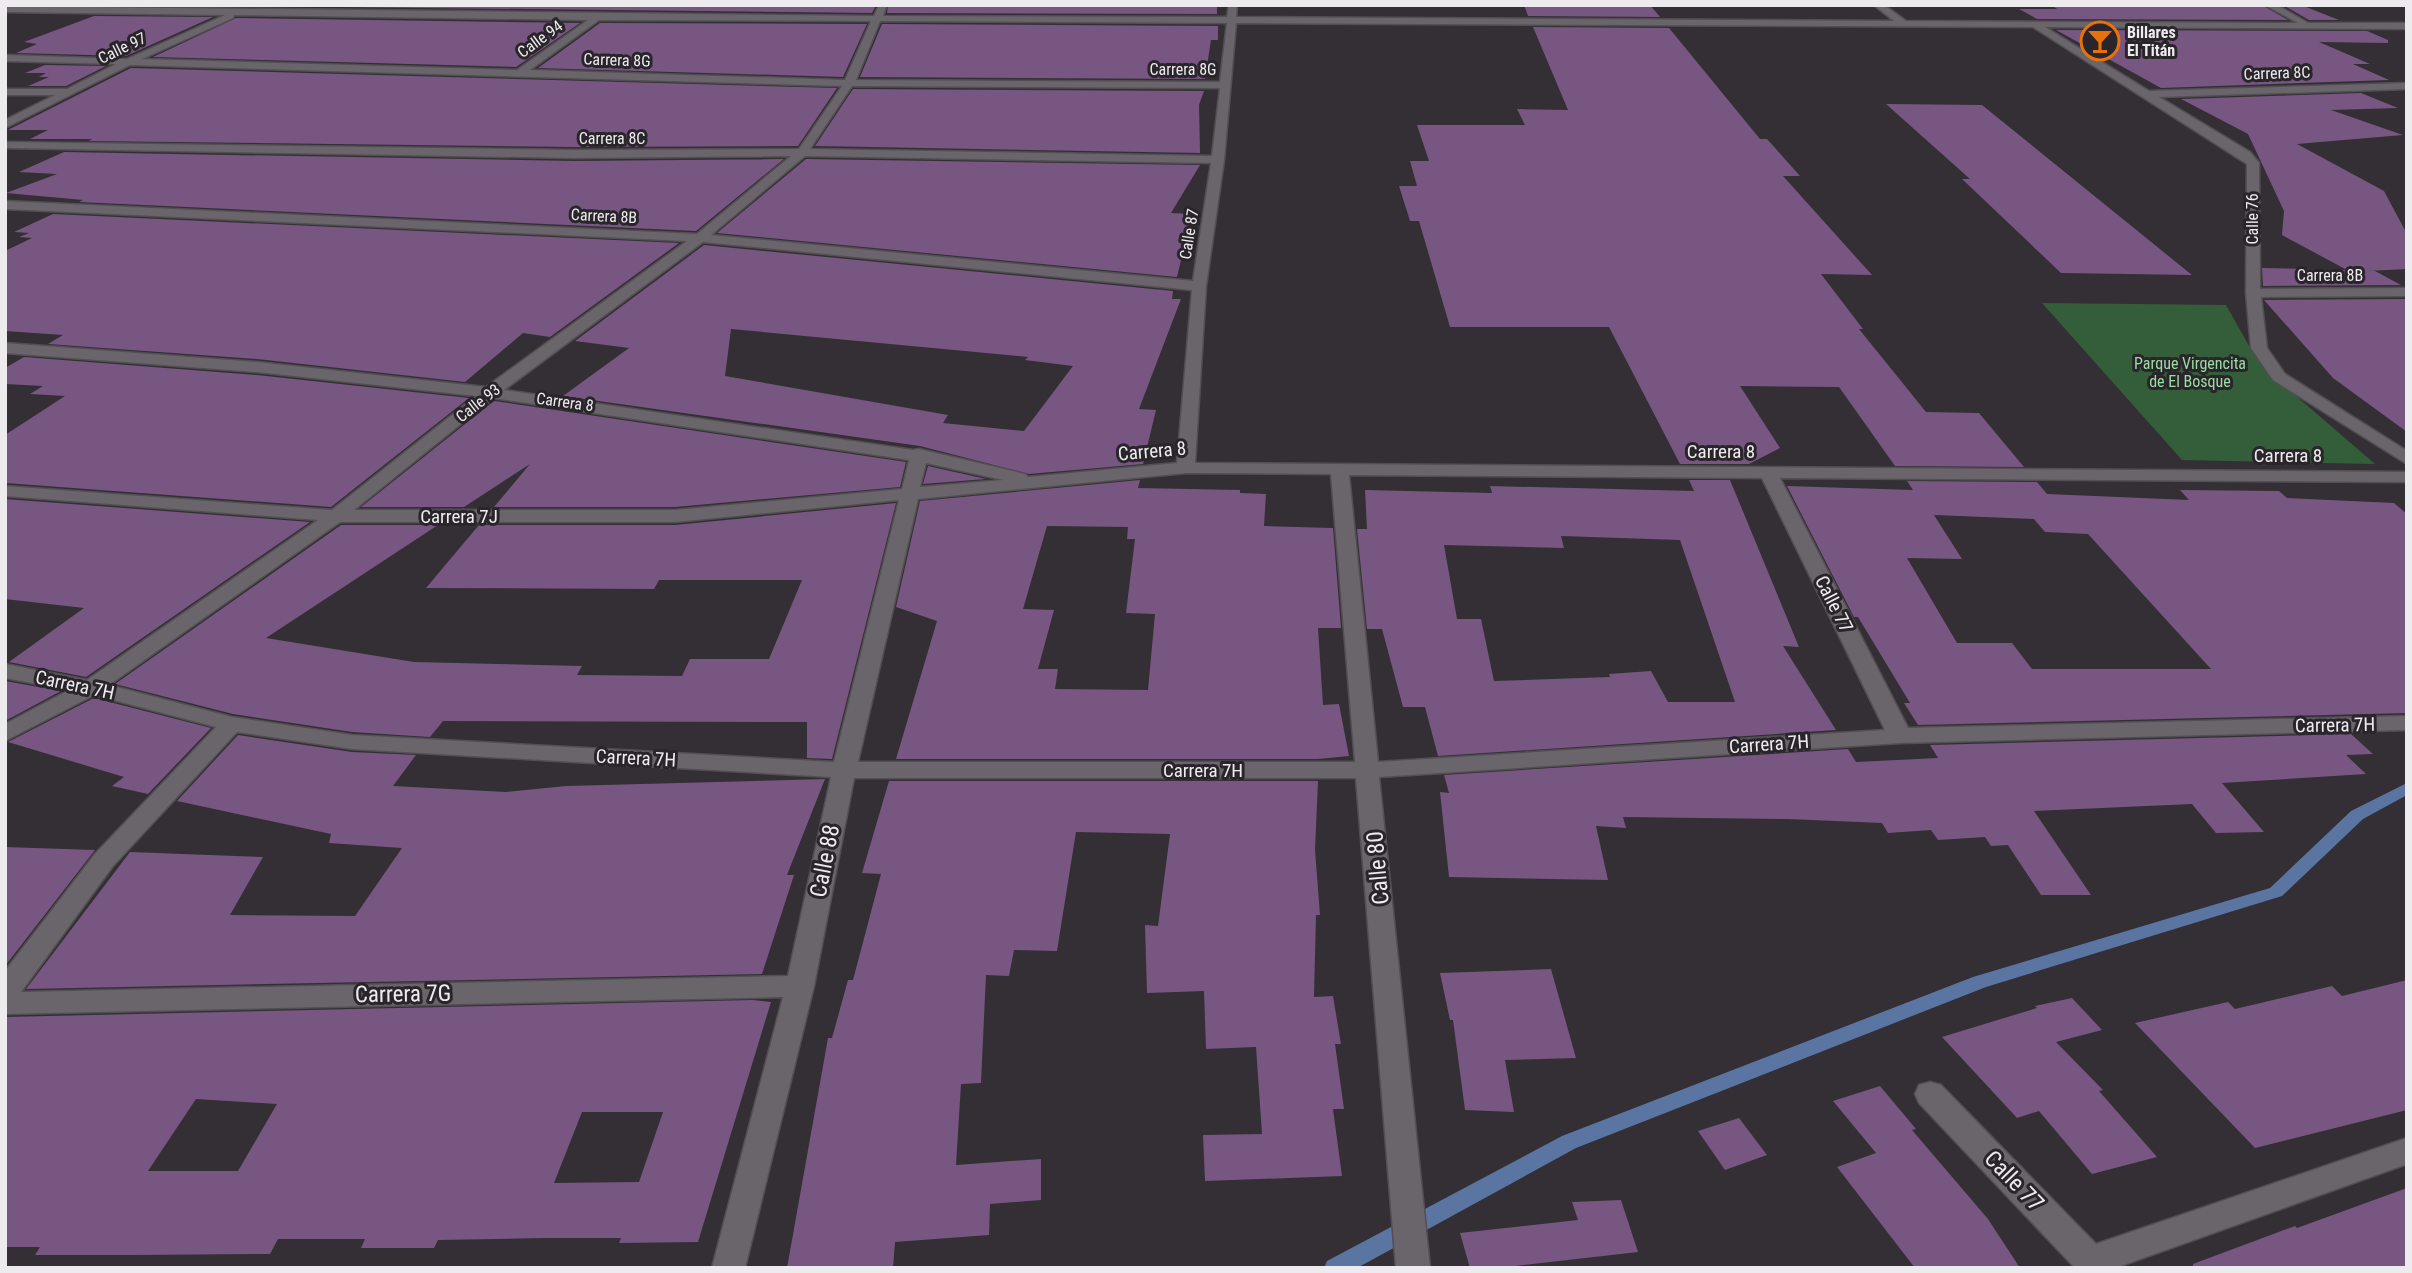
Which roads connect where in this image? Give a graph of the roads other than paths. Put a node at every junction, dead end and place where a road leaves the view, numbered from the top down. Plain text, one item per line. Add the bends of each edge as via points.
1 (255, 5) edge
2 (613, 5) edge
3 (1233, 5) edge
4 (1878, 5) edge
5 (2269, 5) edge
6 (5, 9) edge
7 (880, 11) edge
8 (236, 14) junction
9 (597, 17) junction
10 (1233, 21) junction
11 (1906, 25) junction
12 (2035, 25) junction
13 (2313, 26) junction
14 (2407, 26) edge
15 (5, 58) edge
16 (130, 61) junction
17 (520, 73) junction
18 (849, 83) junction
19 (1227, 85) junction
20 (2407, 86) edge
21 (5, 92) edge
22 (70, 92) junction
23 (2148, 94) junction
24 (5, 125) edge
25 (5, 145) edge
26 (802, 152) junction
27 (1218, 160) junction
28 (5, 205) edge
29 (699, 239) junction
30 (1199, 286) junction
31 (2407, 292) edge
32 (2253, 293) junction
33 (5, 348) edge
34 (492, 391) junction
35 (919, 454) junction
36 (2406, 459) edge
37 (1186, 468) junction
38 (1339, 468) junction
39 (1768, 472) junction
40 (2407, 477) edge
41 (1036, 482) junction
42 (5, 491) edge
43 (912, 494) junction
44 (337, 516) junction
45 (5, 671) edge
46 (91, 687) junction
47 (2407, 723) edge
48 (233, 724) junction
49 (5, 734) edge
50 (1900, 736) junction
51 (844, 770) junction
52 (1369, 770) junction
53 (800, 986) junction
54 (5, 992) edge
55 (5, 1003) edge
56 (1930, 1094) dead end
57 (2407, 1151) edge
58 (2094, 1264) edge
59 (728, 1268) edge
60 (1413, 1268) edge

1 - 8 street, Calle 97
2 - 9 street, Calle 94
3 - 10 street, Calle 87
4 - 11 street
5 - 13 street
6 - 8 street
7 - 9 street
7 - 10 street
7 - 18 street, Calle 93
8 - 9 street
8 - 16 street, Calle 97
9 - 17 street, Calle 94
10 - 11 street via 1409,18
10 - 19 street, Calle 87
11 - 12 street
12 - 13 street
12 - 23 street, Calle 76
13 - 14 street
15 - 16 street, Carrera 8G
16 - 17 street, Carrera 8G
16 - 22 street, Calle 97
17 - 18 street, Carrera 8G
18 - 19 street, Carrera 8G
18 - 26 street, Calle 93
19 - 27 street, Calle 87
20 - 23 street, Carrera 8C
21 - 22 street
22 - 24 street, Calle 97
23 - 32 street, Calle 76 via 2253,163
25 - 26 street, Carrera 8C via 574,154
26 - 27 street, Carrera 8C
26 - 29 street, Calle 93
27 - 30 street, Calle 87
28 - 29 street, Carrera 8B
29 - 30 street, Carrera 8B
29 - 34 street, Calle 93
30 - 37 street, Calle 87
31 - 32 street, Carrera 8B
32 - 36 street, Calle 76 via 2259,348 2279,377
33 - 34 street, Carrera 8 via 130,355
34 - 35 street, Carrera 8
34 - 44 street, Calle 93
35 - 41 street, Carrera 8
35 - 43 street, Calle 88
37 - 38 street, Carrera 8
37 - 41 street, Carrera 8
38 - 39 street, Carrera 8
38 - 52 street, Calle 80
39 - 40 street, Carrera 8
39 - 50 street, Calle 77
41 - 43 street, Carrera 8
42 - 44 street, Carrera 7J
43 - 44 street, Carrera 7J via 675,516
43 - 51 street, Calle 88
44 - 46 street, Calle 93
45 - 46 street, Carrera 7H
46 - 48 street, Carrera 7H
46 - 49 street, Calle 93
47 - 50 street, Carrera 7H
48 - 51 street, Carrera 7H via 352,742
48 - 54 street via 104,860
50 - 52 street, Carrera 7H
51 - 52 street, Carrera 7H
51 - 53 street, Calle 88
52 - 60 street, Calle 80
53 - 55 street, Carrera 7G
53 - 59 street, Calle 88
56 - 58 street, Calle 77
57 - 58 street

